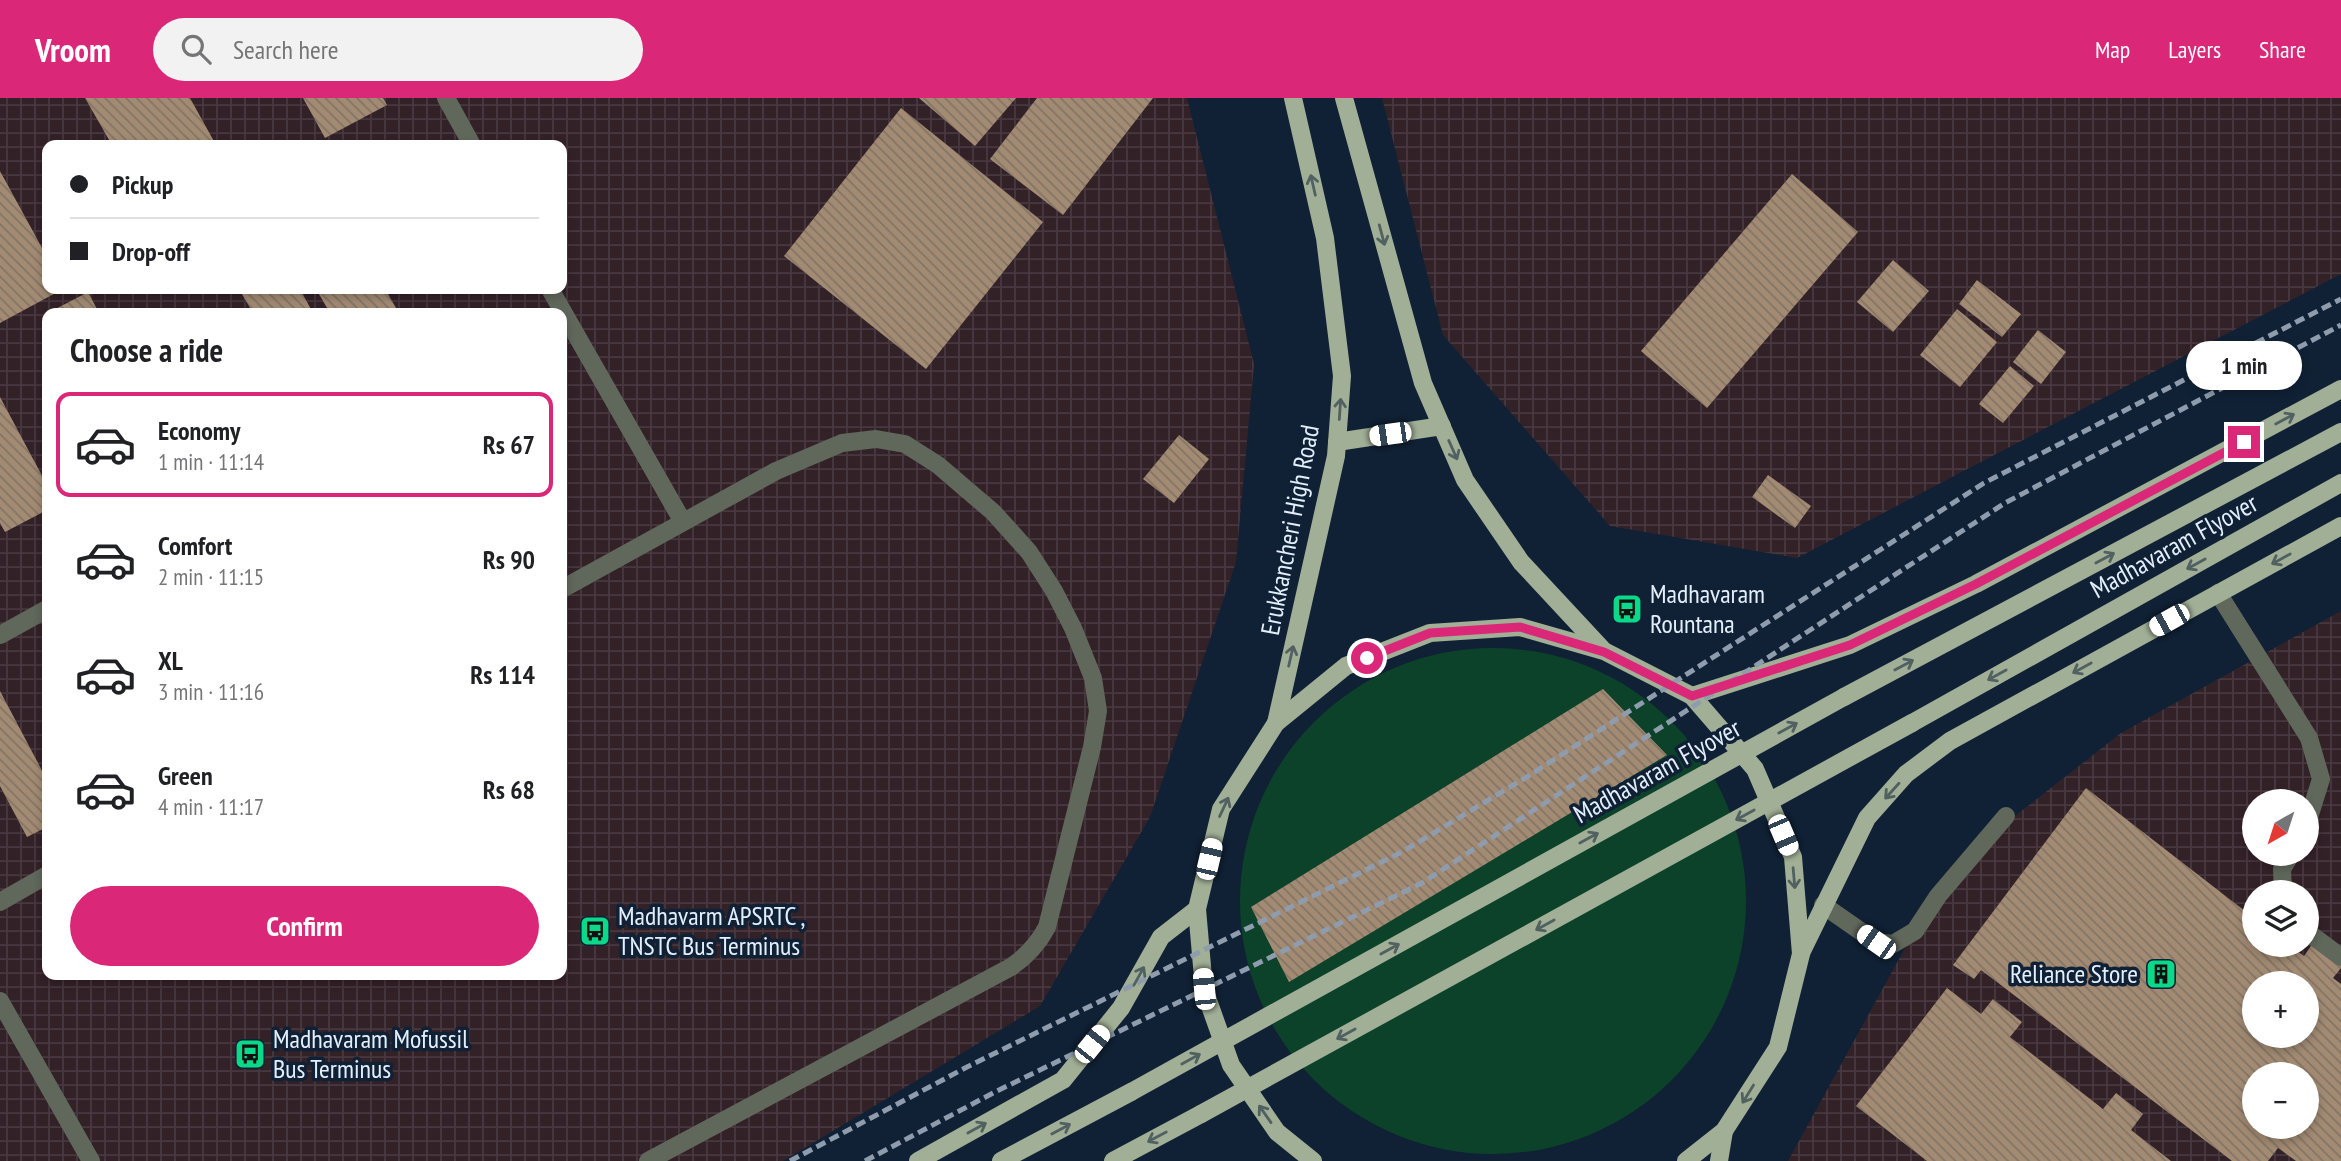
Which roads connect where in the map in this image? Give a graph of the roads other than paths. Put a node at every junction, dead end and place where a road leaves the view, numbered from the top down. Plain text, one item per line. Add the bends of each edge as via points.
1 (446, 98) edge
2 (1293, 98) edge
3 (1344, 98) edge
4 (469, 140) edge
5 (567, 330) edge
6 (2341, 390) edge
7 (1442, 426) junction
8 (2341, 432) edge
9 (1337, 442) junction
10 (2341, 483) edge
11 (683, 522) junction
12 (2341, 526) edge
13 (567, 586) edge
14 (2218, 593) junction
15 (42, 612) edge
16 (0, 635) edge
17 (1604, 652) junction
18 (1692, 696) junction
19 (1276, 723) junction
20 (2318, 789) edge
21 (2006, 816) dead end
22 (42, 878) edge
23 (0, 902) edge
24 (1823, 905) junction
25 (1197, 909) junction
26 (2319, 940) edge
27 (1801, 954) junction
28 (2341, 957) edge
29 (0, 1001) edge
30 (1724, 1131) junction
31 (91, 1161) edge
32 (648, 1161) edge
33 (918, 1161) edge
34 (1001, 1161) edge
35 (1113, 1161) edge
36 (1313, 1161) edge
37 (1686, 1161) edge
38 (1719, 1161) edge

1 - 4 lane
9 -> 2 main road, Erukkancheri High Road via 1342,376 1325,238
3 -> 7 main road via 1423,383
5 - 11 lane
18 -> 6 main road via 1850,645 1976,584
7 - 9 main road
7 -> 17 main road via 1465,480 1521,562
34 -> 8 main road, Madhavaram Flyover, bridge via 1844,697
19 -> 9 main road, Erukkancheri High Road
10 -> 35 main road, Madhavaram Flyover, bridge
11 - 13 lane
11 - 32 lane via 776,471 842,443 876,439 905,444 938,465 993,512 1030,552 1073,628 1093,678 1098,711 1047,927 1027,956
12 -> 14 main road
14 - 20 lane via 2309,738 2321,779
14 -> 24 main road via 1950,741 1906,774 1867,818
15 - 16 lane
17 - 18 main road
17 - 19 main road via 1520,627 1430,633 1346,667
18 -> 27 main road via 1755,769 1793,858
25 -> 19 main road via 1221,809
21 - 24 lane via 1938,896 1915,931 1894,944 1876,942
22 - 23 lane
24 - 27 main road
33 -> 25 main road via 1063,1080 1121,1008 1161,937
36 -> 25 main road via 1277,1132 1231,1065 1204,989
26 - 28 lane
27 -> 30 main road via 1778,1047
29 - 31 lane
30 - 37 main road
30 - 38 main road

